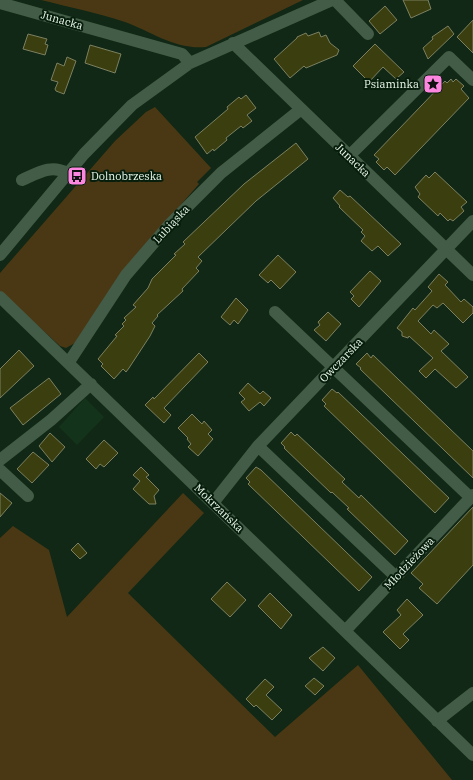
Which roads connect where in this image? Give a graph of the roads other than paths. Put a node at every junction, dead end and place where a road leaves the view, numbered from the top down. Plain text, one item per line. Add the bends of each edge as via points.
1 (332, 0) edge
2 (335, 0) edge
3 (0, 2) edge
4 (368, 34) dead end
5 (233, 43) junction
6 (190, 63) junction
7 (473, 80) edge
8 (300, 110) junction
9 (349, 156) junction
10 (67, 174) junction
11 (22, 180) dead end
12 (473, 221) edge
13 (446, 249) junction
14 (0, 255) edge
15 (473, 275) edge
16 (0, 297) edge
17 (275, 312) dead end
18 (69, 362) junction
19 (334, 366) junction
20 (91, 384) junction
21 (258, 446) junction
22 (0, 460) edge
23 (0, 470) edge
24 (28, 496) dead end
25 (472, 496) edge
26 (213, 503) junction
27 (396, 577) junction
28 (345, 631) junction
29 (473, 693) edge
30 (437, 720) junction
31 (473, 756) edge

1 - 5 street
2 - 4 street
3 - 6 street, Junacka via 182,54
5 - 6 street
5 - 8 street, Junacka
6 - 10 street via 132,105
7 - 9 street via 449,57
8 - 9 street, Junacka
8 - 18 street, Lubiąska via 221,172 170,224 126,275
9 - 13 street, Junacka
10 - 11 street via 58,168 44,170
10 - 14 street
12 - 13 street, Owczarska
13 - 15 street, Junacka
13 - 19 street, Owczarska
16 - 18 street, Mokrzańska
17 - 19 street
18 - 20 street, Mokrzańska
19 - 21 street, Owczarska
19 - 25 street
20 - 22 street
20 - 26 street, Mokrzańska
21 - 26 street, Owczarska
21 - 27 street
23 - 24 street
25 - 27 street, Młodzieżowa
26 - 28 street, Mokrzańska
27 - 28 street, Młodzieżowa
28 - 30 street, Mokrzańska
29 - 30 street
30 - 31 street, Mokrzańska

